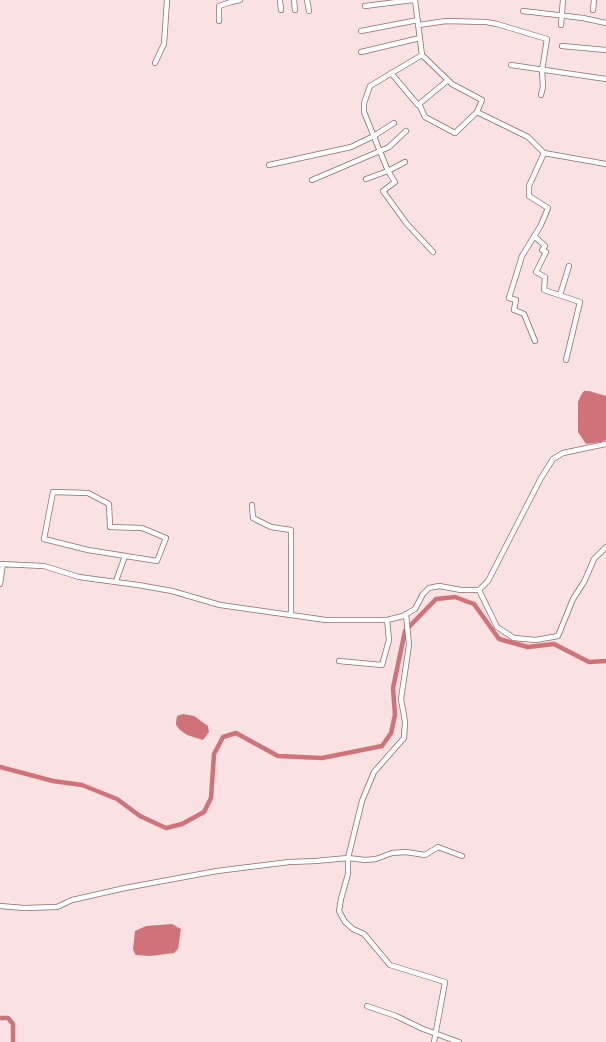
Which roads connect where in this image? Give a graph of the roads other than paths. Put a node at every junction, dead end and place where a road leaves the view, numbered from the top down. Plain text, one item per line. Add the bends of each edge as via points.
1 (167, 0) edge
2 (240, 0) edge
3 (280, 0) edge
4 (294, 0) edge
5 (307, 0) edge
6 (414, 0) edge
7 (563, 0) edge
8 (594, 0) edge
9 (364, 6) dead end
10 (281, 10) dead end
11 (295, 10) dead end
12 (593, 10) dead end
13 (309, 11) dead end
14 (523, 11) dead end
15 (562, 15) junction
16 (219, 21) dead end
17 (606, 22) edge
18 (418, 23) junction
19 (561, 25) dead end
20 (360, 31) dead end
21 (420, 38) junction
22 (562, 46) dead end
23 (606, 50) edge
24 (361, 52) dead end
25 (422, 55) junction
26 (155, 63) dead end
27 (511, 65) dead end
28 (542, 70) junction
29 (391, 73) junction
30 (448, 80) junction
31 (606, 80) edge
32 (541, 95) dead end
33 (419, 104) junction
34 (477, 112) junction
35 (394, 123) dead end
36 (406, 132) dead end
37 (374, 136) junction
38 (380, 151) junction
39 (544, 153) junction
40 (405, 162) dead end
41 (606, 164) edge
42 (270, 165) dead end
43 (388, 171) junction
44 (366, 179) dead end
45 (312, 180) dead end
46 (534, 236) junction
47 (433, 252) dead end
48 (569, 266) dead end
49 (560, 295) junction
50 (535, 341) dead end
51 (566, 360) dead end
52 (606, 444) edge
53 (252, 504) dead end
54 (606, 547) edge
55 (125, 556) junction
56 (2, 564) edge
57 (116, 581) junction
58 (0, 584) edge
59 (479, 590) junction
60 (292, 615) junction
61 (407, 616) junction
62 (387, 620) junction
63 (339, 661) dead end
64 (462, 856) dead end
65 (348, 858) junction
66 (0, 906) edge
67 (366, 1006) dead end
68 (435, 1033) junction
69 (434, 1042) edge
70 (459, 1042) edge

1 - 26 street via 164,44
2 - 16 street via 220,6
3 - 10 street
4 - 11 street
5 - 13 street
6 - 9 street
6 - 18 street
7 - 15 street
8 - 12 street
14 - 15 street
15 - 17 street
15 - 19 street
18 - 20 street
18 - 21 street
18 - 28 street via 486,22 547,39
21 - 24 street
21 - 25 street
22 - 23 street
25 - 29 street
25 - 30 street
27 - 28 street
28 - 31 street
28 - 32 street
29 - 33 street
29 - 37 street via 370,86 364,103 364,112
30 - 33 street
30 - 34 street via 482,100
33 - 34 street via 425,117 455,133
34 - 39 street via 528,137
35 - 37 street
36 - 38 street via 389,147
37 - 38 street
37 - 42 street via 351,146
38 - 43 street
38 - 45 street
39 - 41 street
39 - 46 street via 529,186 529,196 548,208
40 - 43 street
43 - 44 street
43 - 47 street via 395,182 383,191 407,224
46 - 49 street via 545,246 542,250 546,252 536,272 545,277 544,290
46 - 50 street via 522,256 509,298 516,300 514,310 524,314
48 - 49 street
49 - 51 street via 580,302
52 - 59 street via 563,453 553,459 488,581
53 - 60 street via 253,518 271,527 291,530
54 - 59 street via 594,559 573,599 558,636 536,640 514,638 497,627
55 - 55 street via 157,561 166,538 142,528 110,527 108,504 88,493 53,492 44,539
55 - 57 street
56 - 57 street via 44,566 79,577
56 - 58 street
57 - 60 street via 172,591 220,605
59 - 61 street via 439,586 429,588
60 - 62 street via 326,620
61 - 62 street
61 - 65 street via 409,645 401,699 405,722 404,738 374,772 362,801
62 - 63 street via 389,640 382,665
64 - 65 street via 438,847 425,855 406,852 392,853 376,859
65 - 66 street via 217,871 103,893 72,900 57,907
65 - 68 street via 348,874 339,911 345,922 364,934 390,965 445,982
67 - 68 street
68 - 69 street
68 - 70 street

